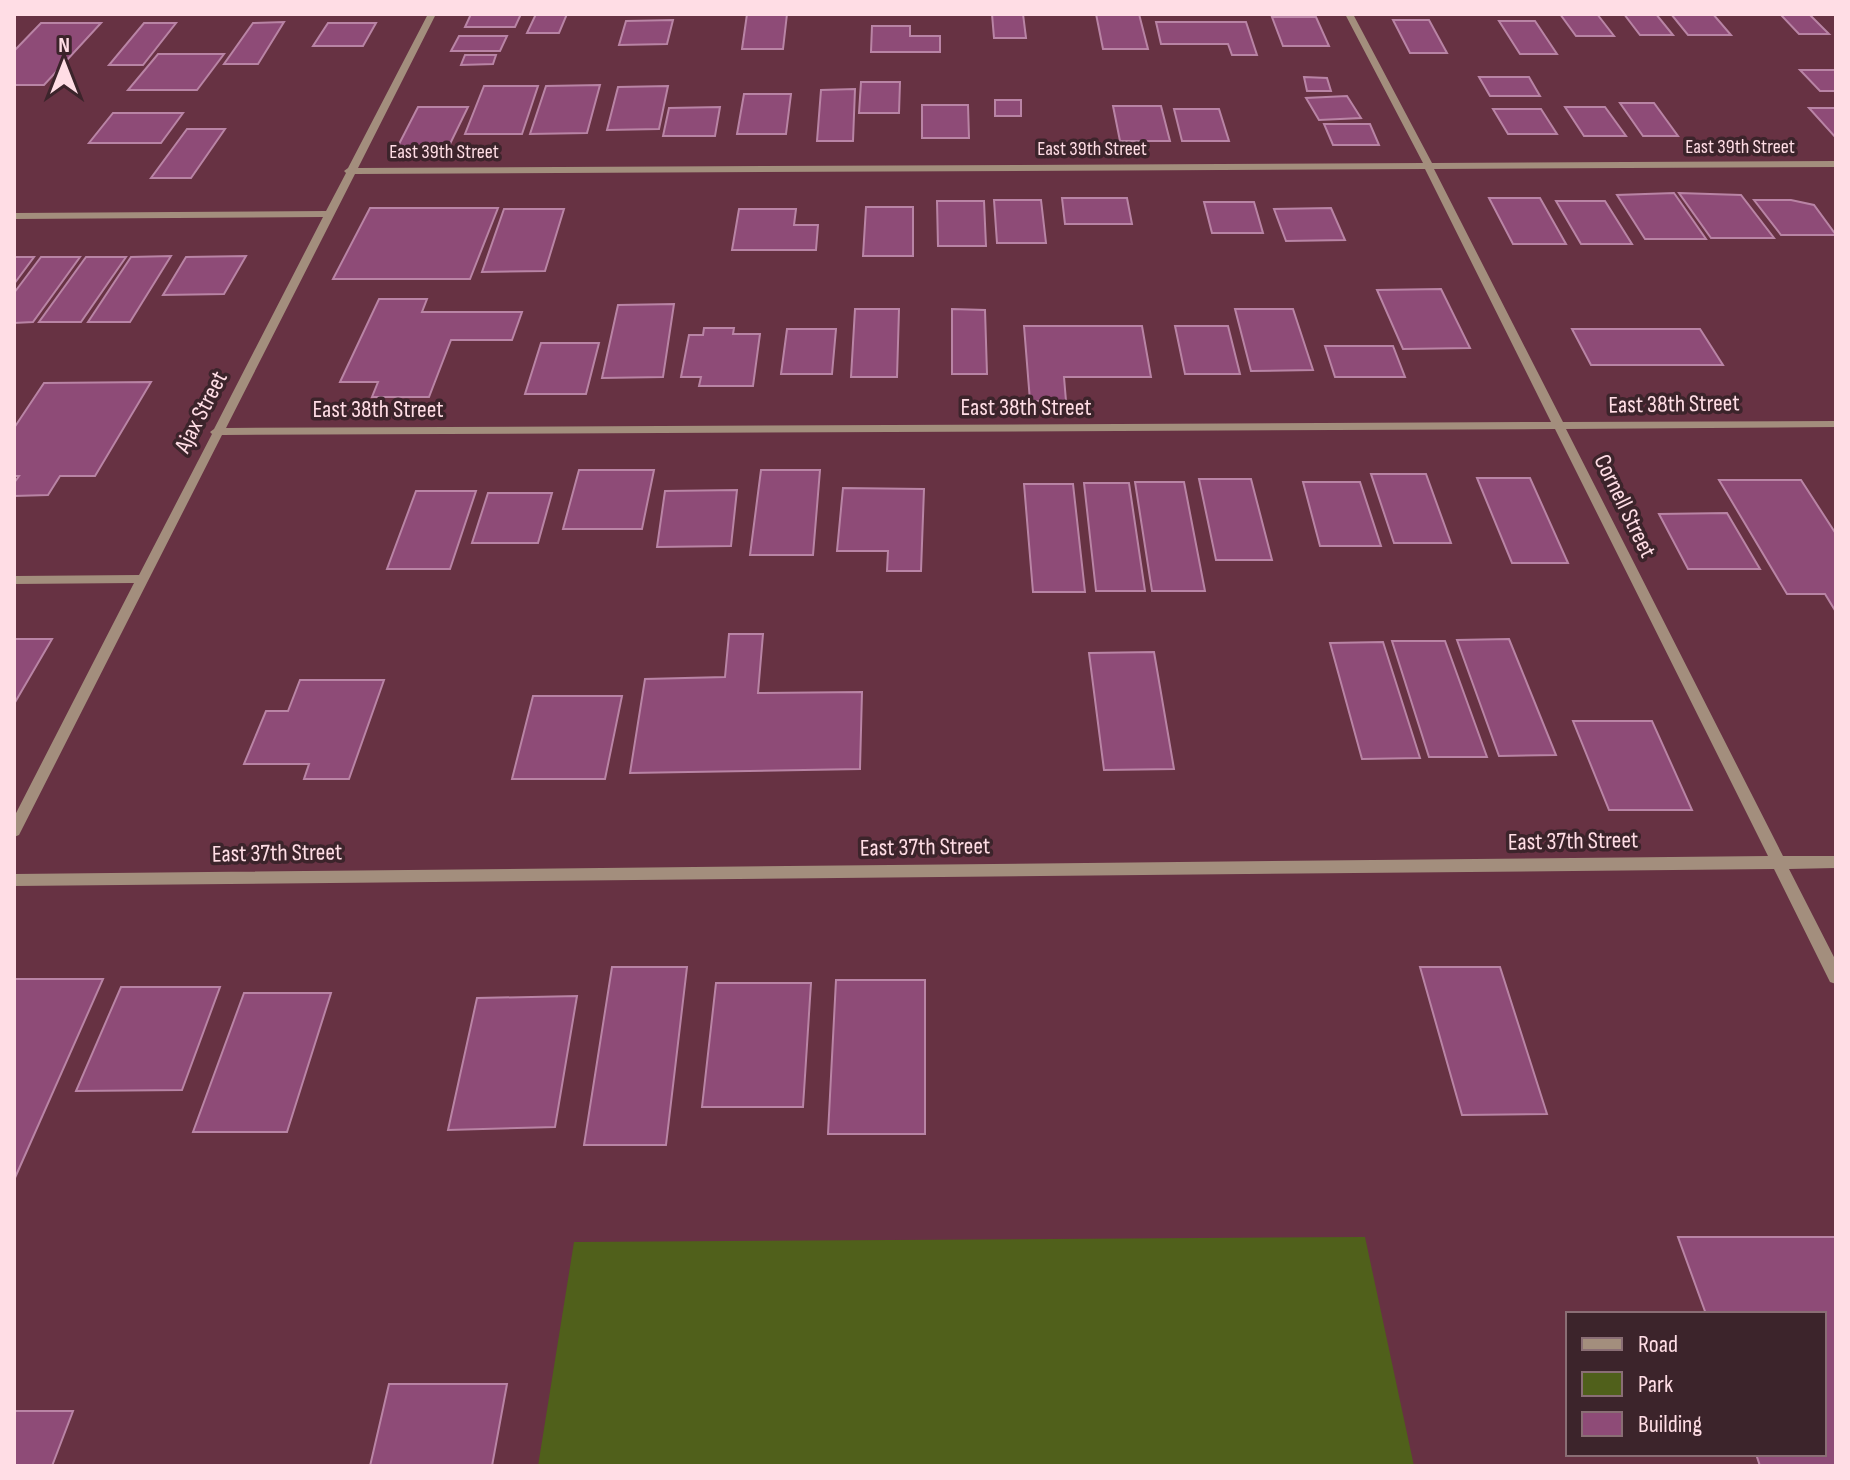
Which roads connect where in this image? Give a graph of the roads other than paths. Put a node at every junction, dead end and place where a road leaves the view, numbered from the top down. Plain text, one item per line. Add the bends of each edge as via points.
1 (432, 14) edge
2 (1349, 14) edge
3 (1836, 164) edge
4 (1428, 165) junction
5 (349, 171) junction
6 (326, 214) junction
7 (14, 216) edge
8 (1836, 424) edge
9 (1561, 427) junction
10 (216, 432) junction
11 (141, 579) junction
12 (14, 580) edge
13 (14, 831) edge
14 (1776, 862) junction
15 (1836, 862) edge
16 (14, 880) edge
17 (1836, 977) edge

1 - 5 street, Ajax Street
2 - 4 street, Cornell Street
3 - 4 street, East 39th Street
4 - 5 street, East 39th Street
4 - 9 street, Cornell Street
5 - 6 street, Ajax Street
6 - 7 street
6 - 10 street, Ajax Street
8 - 9 street, East 38th Street
9 - 10 street, East 38th Street
9 - 14 street, Cornell Street
10 - 11 street, Ajax Street
11 - 12 street
11 - 13 street, Ajax Street
14 - 15 street, East 37th Street
14 - 16 street, East 37th Street
14 - 17 street, Cornell Street

